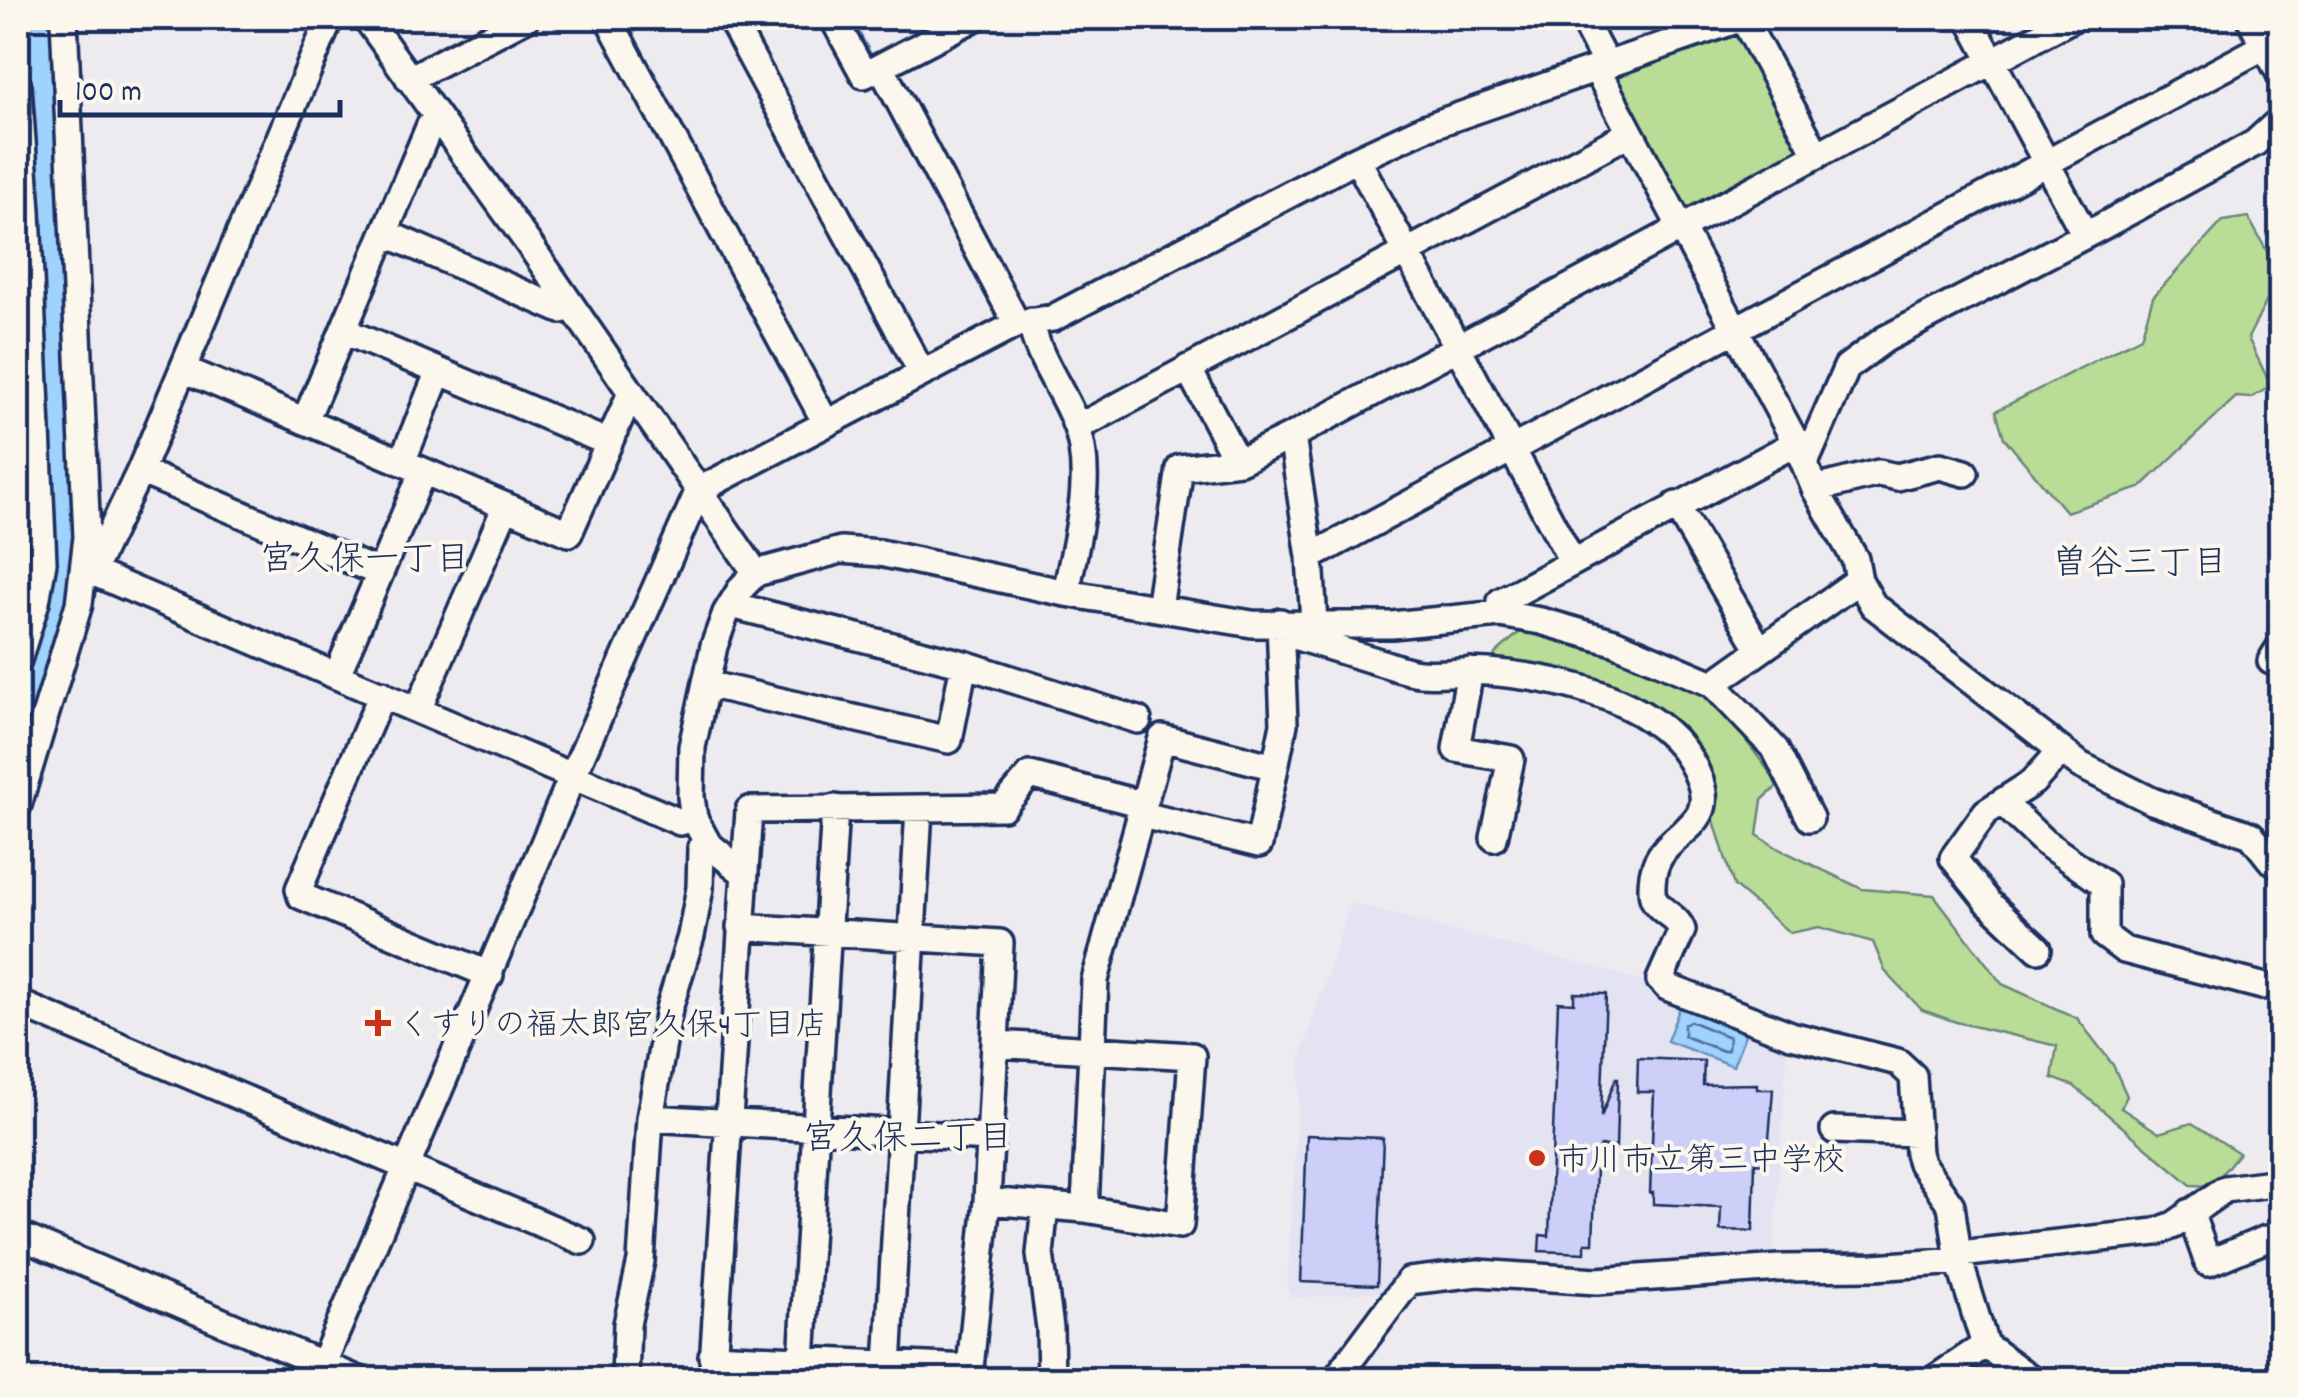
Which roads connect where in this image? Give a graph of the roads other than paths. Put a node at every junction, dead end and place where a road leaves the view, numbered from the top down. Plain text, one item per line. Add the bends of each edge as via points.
1 (64, 18) edge
2 (330, 18) edge
3 (366, 18) edge
4 (526, 18) edge
5 (608, 18) edge
6 (730, 18) edge
7 (834, 18) edge
8 (974, 18) edge
9 (1582, 18) edge
10 (1742, 18) edge
11 (1970, 18) edge
12 (2073, 18) edge
13 (2250, 18) edge
14 (2273, 42) edge
15 (1992, 61) junction
16 (881, 67) junction
17 (1602, 68) junction
18 (2280, 74) edge
19 (410, 78) junction
20 (18, 86) edge
21 (438, 120) junction
22 (2280, 120) edge
23 (1630, 133) junction
24 (1817, 155) junction
25 (1356, 159) junction
26 (2047, 164) junction
27 (1681, 228) junction
28 (385, 233) junction
29 (2084, 233) junction
30 (1406, 251) junction
31 (570, 306) junction
32 (1024, 322) junction
33 (344, 330) junction
34 (1735, 330) junction
35 (1459, 348) junction
36 (1188, 368) junction
37 (183, 369) junction
38 (439, 371) junction
39 (922, 373) junction
40 (631, 392) junction
41 (305, 421) junction
42 (1076, 423) junction
43 (826, 424) junction
44 (1292, 436) junction
45 (609, 443) junction
46 (1512, 448) junction
47 (1800, 453) junction
48 (1237, 462) junction
49 (413, 467) junction
50 (140, 471) junction
51 (1965, 473) dead end
52 (1816, 489) junction
53 (698, 490) junction
54 (1676, 505) junction
55 (506, 506) junction
56 (1310, 557) junction
57 (1572, 561) junction
58 (85, 568) junction
59 (380, 572) junction
60 (756, 573) junction
61 (1859, 580) junction
62 (1066, 593) junction
63 (732, 605) junction
64 (1159, 608) junction
65 (1500, 614) junction
66 (1314, 623) junction
67 (1281, 627) junction
68 (1760, 650) junction
69 (18, 660) edge
70 (964, 664) junction
71 (1470, 671) junction
72 (336, 675) junction
73 (706, 684) junction
74 (1712, 684) junction
75 (382, 694) junction
76 (418, 710) junction
77 (1138, 720) dead end
78 (2061, 751) junction
79 (1274, 767) junction
80 (572, 777) junction
81 (2002, 802) junction
82 (18, 805) edge
83 (835, 808) junction
84 (919, 808) junction
85 (1140, 809) junction
86 (694, 818) junction
87 (1810, 818) dead end
88 (1494, 838) dead end
89 (708, 844) junction
90 (2280, 865) edge
91 (745, 874) junction
92 (740, 927) junction
93 (827, 933) junction
94 (913, 938) junction
95 (2038, 950) dead end
96 (490, 975) junction
97 (2262, 986) dead end
98 (18, 1003) edge
99 (995, 1044) junction
100 (1093, 1050) junction
101 (650, 1118) junction
102 (726, 1125) junction
103 (816, 1130) junction
104 (1834, 1130) dead end
105 (1917, 1132) junction
106 (903, 1134) junction
107 (989, 1138) junction
108 (408, 1168) junction
109 (2280, 1182) edge
110 (987, 1201) junction
111 (1045, 1206) junction
112 (1085, 1209) junction
113 (2190, 1212) junction
114 (18, 1235) edge
115 (2266, 1240) dead end
116 (582, 1241) dead end
117 (1959, 1258) junction
118 (1985, 1345) junction
119 (802, 1361) junction
120 (888, 1366) junction
121 (712, 1368) edge
122 (320, 1372) edge
123 (358, 1380) edge
124 (625, 1380) edge
125 (1051, 1380) edge
126 (1335, 1380) edge
127 (1933, 1380) edge
128 (2033, 1380) edge

1 - 58 street
2 - 37 street
3 - 19 street
4 - 19 street
5 - 43 street
6 - 39 street
7 - 16 street via 864,75
8 - 16 street
9 - 17 street
10 - 17 street
10 - 24 street
11 - 15 street
12 - 15 street
13 - 14 street
14 - 18 street
14 - 26 street
15 - 24 street
15 - 26 street
16 - 32 street
17 - 23 street
17 - 25 street via 1424,128
19 - 21 street
20 - 69 street via 43,562
21 - 28 street via 430,125
21 - 31 street
22 - 29 street via 2255,143
23 - 27 street
23 - 30 street
24 - 27 street
25 - 30 street
25 - 32 street via 1053,318
26 - 29 street
26 - 34 street
27 - 34 street
27 - 35 street
28 - 31 street via 562,310
28 - 33 street
29 - 47 street via 1884,339 1848,366
30 - 35 street
30 - 36 street
31 - 40 street
32 - 39 street
32 - 42 street
33 - 38 street
33 - 41 street
34 - 46 street
34 - 47 street
35 - 44 street
35 - 46 street
36 - 42 street
36 - 48 street
37 - 41 street
37 - 50 street
38 - 45 street
38 - 49 street
39 - 43 street
40 - 45 street
40 - 53 street
41 - 49 street
42 - 62 street via 1082,506
43 - 53 street
44 - 48 street
44 - 56 street
45 - 55 street via 569,533
46 - 56 street
46 - 57 street
47 - 52 street
47 - 54 street
48 - 64 street via 1180,468
49 - 55 street
49 - 59 street
50 - 58 street via 98,559
50 - 59 street
51 - 52 street via 1940,466
52 - 61 street
53 - 60 street
53 - 80 street
54 - 57 street
54 - 68 street
55 - 76 street
56 - 66 street
57 - 65 street via 1501,601
58 - 72 street
58 - 82 street
59 - 72 street
60 - 62 street via 840,550
60 - 63 street
61 - 68 street
61 - 78 street via 1873,605
62 - 64 street
63 - 70 street
63 - 73 street
64 - 67 street
65 - 66 street via 1392,625
65 - 74 street via 1614,642
66 - 67 street
67 - 71 street via 1418,673
67 - 79 street via 1284,724
68 - 74 street
70 - 73 street via 950,740
70 - 77 street
71 - 88 street via 1456,749 1511,759
71 - 105 street via 1564,682 1626,706 1676,740 1704,796 1697,821 1656,861 1654,900 1682,930 1660,980 1791,1035 1898,1062 1913,1076
72 - 75 street
73 - 86 street via 692,746
74 - 87 street via 1775,749
75 - 76 street
75 - 96 street via 298,889 301,896
76 - 80 street
78 - 81 street via 2033,782
78 - 90 street via 2123,788 2251,835
79 - 85 street via 1162,738
79 - 85 street via 1259,844
80 - 86 street via 680,822
80 - 96 street
81 - 95 street via 1986,812 1953,858
81 - 97 street via 2104,884 2104,935 2124,950
83 - 84 street
83 - 91 street via 749,810
83 - 93 street
84 - 85 street via 1002,807 1030,775
84 - 94 street
85 - 100 street via 1095,980
86 - 89 street
89 - 91 street
89 - 101 street via 700,848 698,904 669,1009
91 - 92 street
92 - 93 street
92 - 102 street
93 - 94 street
93 - 103 street
94 - 99 street via 1000,944
94 - 106 street
96 - 108 street
98 - 108 street
99 - 100 street
99 - 107 street
100 - 112 street
100 - 112 street via 1192,1056 1180,1226
101 - 102 street
101 - 124 street
102 - 103 street
102 - 121 street
103 - 106 street
103 - 119 street
104 - 105 street
105 - 117 street via 1921,1164 1951,1205
106 - 107 street
106 - 120 street
107 - 110 street
108 - 116 street
108 - 122 street
109 - 113 street via 2225,1189
110 - 111 street
110 - 120 street via 970,1368
111 - 112 street
111 - 125 street via 1040,1254
113 - 115 street via 2208,1263
113 - 117 street via 2156,1232
114 - 122 street
117 - 118 street
117 - 126 street via 1597,1281 1478,1273 1410,1281
118 - 127 street
118 - 128 street
119 - 120 street
119 - 121 street
122 - 123 street

